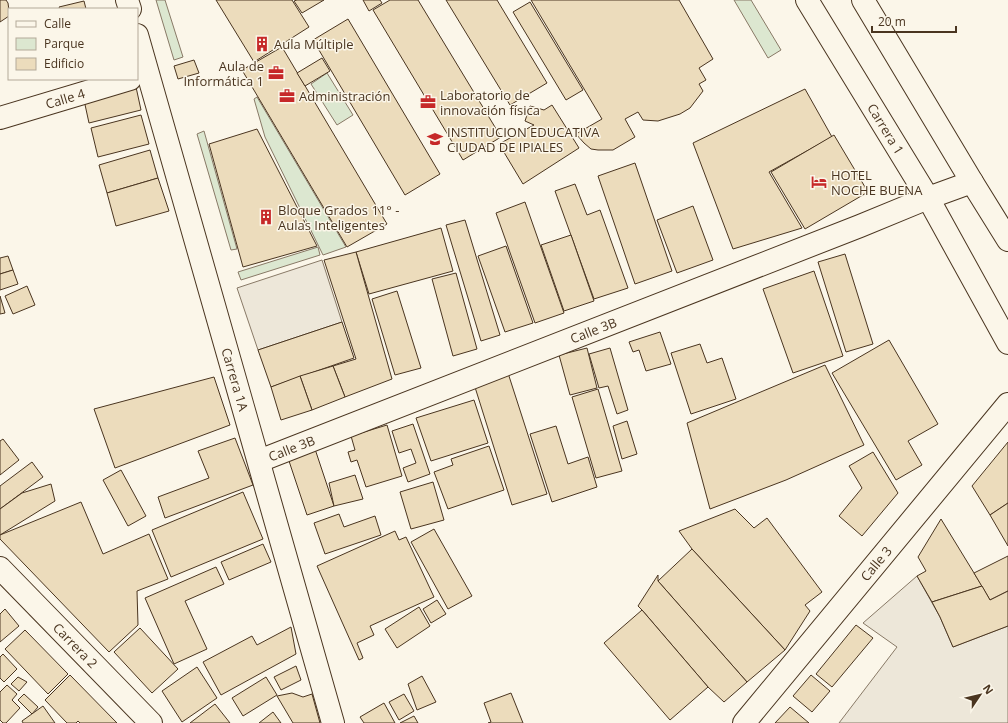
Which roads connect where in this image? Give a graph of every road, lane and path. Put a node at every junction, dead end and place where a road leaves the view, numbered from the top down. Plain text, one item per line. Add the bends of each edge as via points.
1 (807, 0) edge
2 (863, 0) edge
3 (138, 73) edge
4 (117, 80) edge
5 (0, 118) edge
6 (972, 182) junction
7 (928, 198) junction
8 (1008, 240) edge
9 (1008, 343) edge
10 (1008, 404) edge
11 (259, 462) junction
12 (0, 568) edge
13 (151, 723) edge
14 (333, 723) edge
15 (744, 723) edge

1 - 7 street, Carrera 1
2 - 6 street
3 - 11 street, Carrera 1A
4 - 5 street, Calle 4
6 - 7 street, Calle 3B
6 - 8 street
7 - 9 street, Carrera 1
7 - 11 street, Calle 3B
10 - 15 street, Calle 3
11 - 14 street, Carrera 1A
12 - 13 street, Carrera 2

